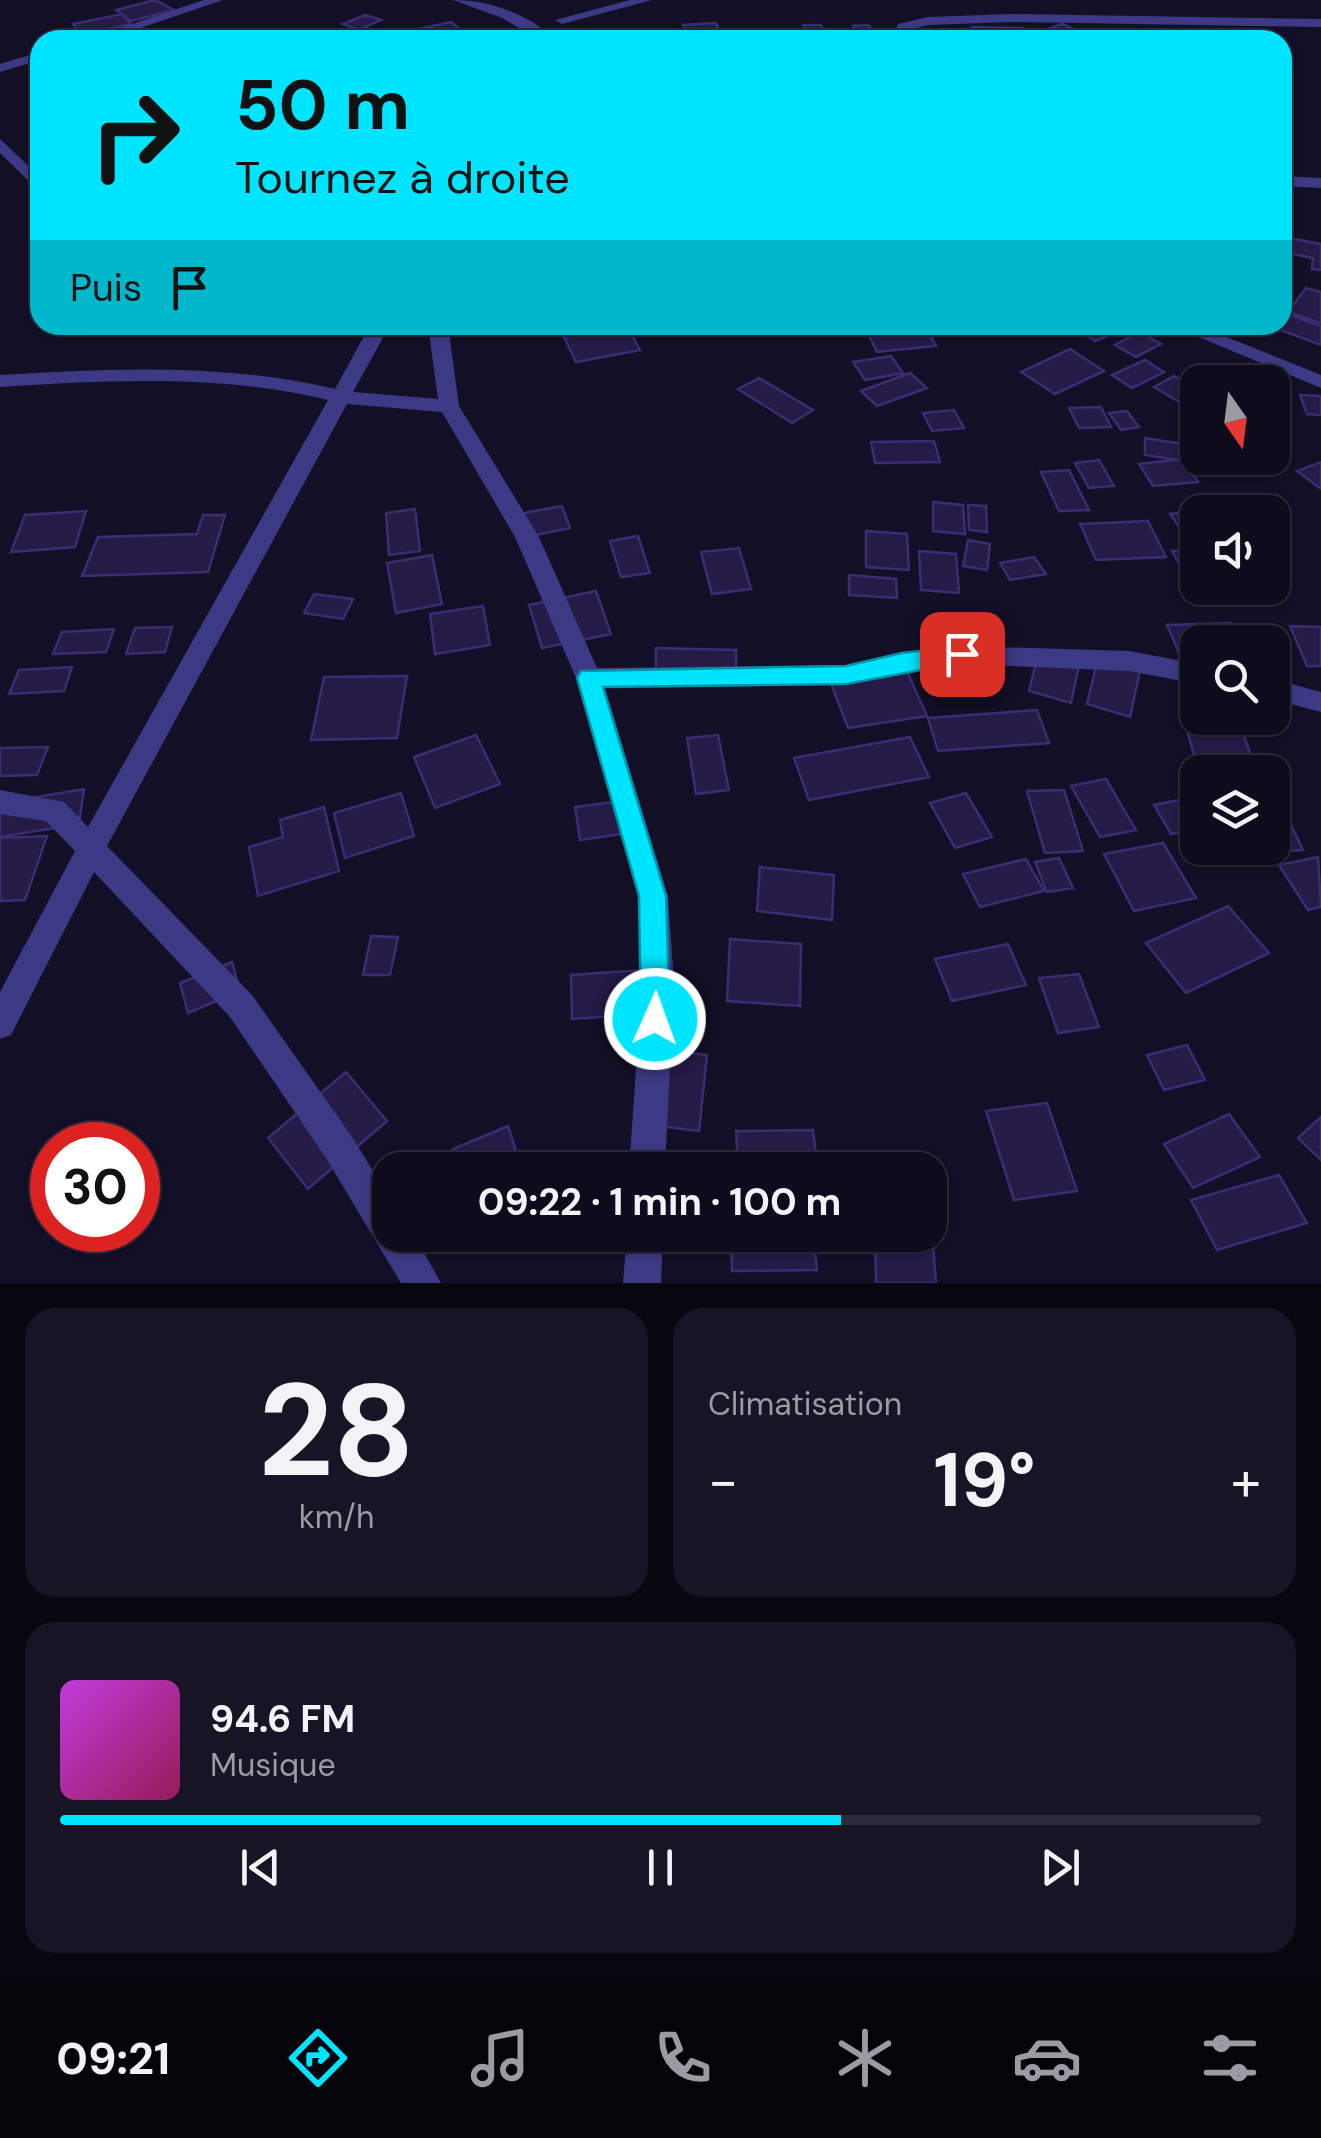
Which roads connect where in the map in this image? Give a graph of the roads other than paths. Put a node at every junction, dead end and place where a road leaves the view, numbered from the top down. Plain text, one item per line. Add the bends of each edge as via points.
1 (217, 0) edge
2 (459, 0) edge
3 (567, 0) edge
4 (646, 0) edge
5 (990, 0) edge
6 (1011, 18) junction
7 (562, 20) junction
8 (1321, 23) edge
9 (122, 30) edge
10 (537, 30) edge
11 (560, 30) edge
12 (902, 30) edge
13 (30, 59) edge
14 (0, 68) edge
15 (0, 144) edge
16 (30, 176) edge
17 (1292, 181) edge
18 (1321, 183) edge
19 (375, 335) edge
20 (439, 335) edge
21 (1205, 335) edge
22 (0, 381) edge
23 (1321, 382) edge
24 (342, 397) junction
25 (448, 406) junction
26 (1180, 671) edge
27 (589, 678) junction
28 (1290, 694) edge
29 (1321, 702) edge
30 (0, 802) edge
31 (91, 849) junction
32 (0, 1024) edge
33 (649, 1152) edge
34 (372, 1202) edge
35 (403, 1252) edge
36 (643, 1252) edge
37 (422, 1283) edge
38 (642, 1283) edge

1 - 9 street
2 - 10 street
3 - 7 street
4 - 7 street
5 - 6 street
6 - 8 street
6 - 12 street via 928,20
7 - 11 street
13 - 14 street
15 - 16 street
17 - 18 street
19 - 24 street
20 - 25 street
21 - 23 street
22 - 24 street via 96,375 277,380
24 - 25 street
24 - 31 street
25 - 27 street via 527,537
26 - 27 street via 1111,660 962,654 846,675
27 - 33 street via 653,896 658,983
28 - 29 street
30 - 31 street via 54,810
31 - 32 street
31 - 34 street via 242,1006
35 - 37 street
36 - 38 street

